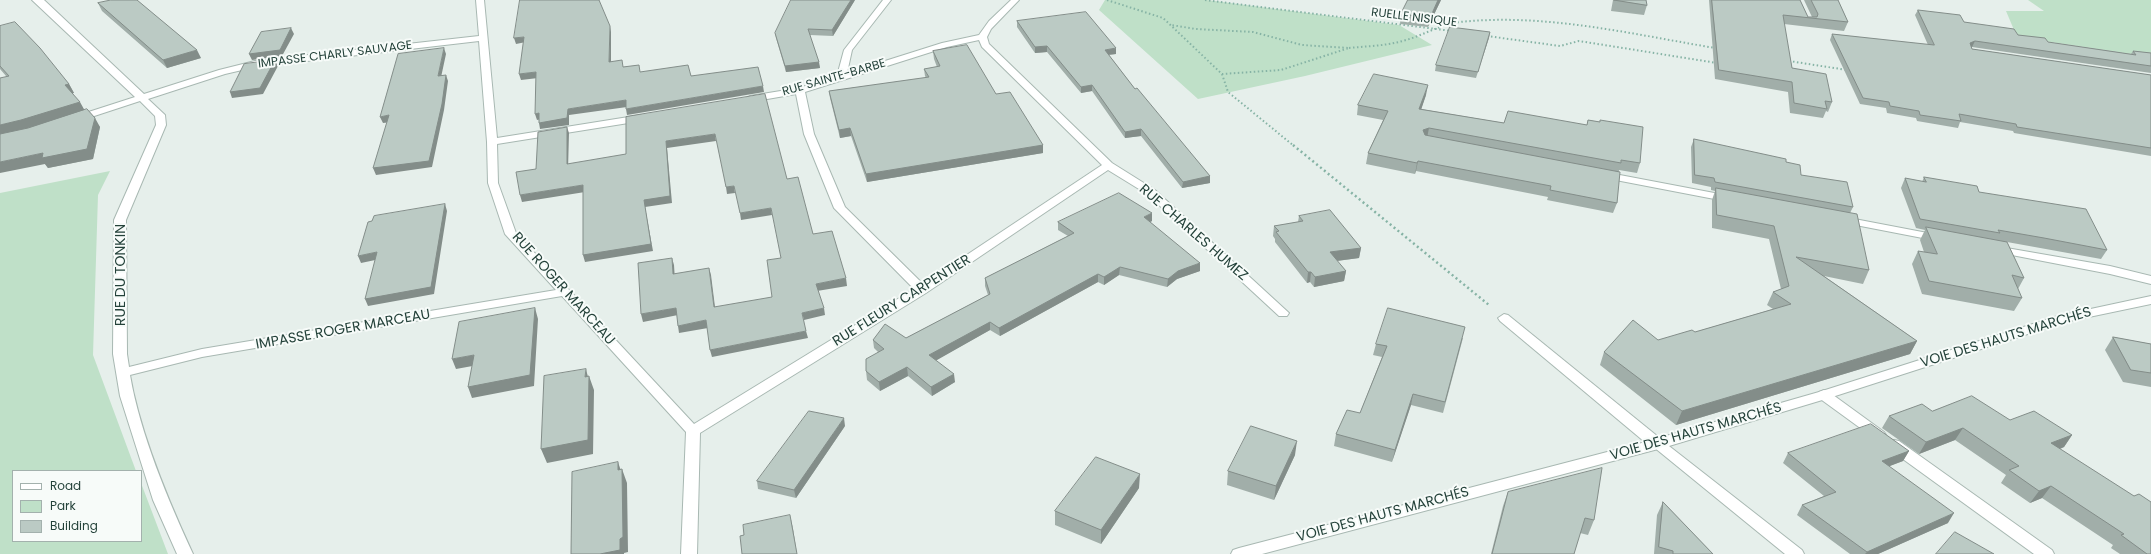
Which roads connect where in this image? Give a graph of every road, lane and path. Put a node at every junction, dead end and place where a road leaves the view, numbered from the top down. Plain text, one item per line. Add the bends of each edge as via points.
1 (36, 0) edge
2 (480, 0) edge
3 (887, 0) edge
4 (1015, 0) edge
5 (1107, 0) edge
6 (1205, 0) edge
7 (1171, 25) junction
8 (1434, 29) junction
9 (1453, 31) edge
10 (1484, 35) edge
11 (982, 37) junction
12 (483, 38) junction
13 (1349, 48) junction
14 (1718, 49) edge
15 (1788, 61) edge
16 (1723, 64) edge
17 (1850, 71) edge
18 (1222, 74) junction
19 (841, 78) junction
20 (800, 91) junction
21 (142, 98) junction
22 (738, 101) edge
23 (654, 116) edge
24 (64, 123) edge
25 (492, 142) junction
26 (1108, 165) junction
27 (1592, 173) edge
28 (1741, 201) edge
29 (1835, 219) edge
30 (1953, 241) edge
31 (1984, 247) edge
32 (2151, 280) edge
33 (922, 290) junction
34 (566, 292) junction
35 (2151, 300) edge
36 (1283, 313) dead end
37 (1504, 318) joint
38 (122, 373) junction
39 (1824, 395) junction
40 (693, 431) junction
41 (1657, 444) junction
42 (185, 554) edge
43 (689, 554) edge
44 (1239, 554) edge
45 (1796, 554) edge
46 (2046, 554) edge

1 - 21 street, RUE DU TONKIN
2 - 12 street, RUE ROGER MARCEAU
3 - 19 street via 848,50
4 - 11 street via 989,26
5 - 7 path via 1163,18
6 - 8 path, RUELLE NISIQUE
7 - 13 path via 1253,32 1302,45
7 - 18 path
8 - 9 path, RUELLE NISIQUE
8 - 13 path via 1405,41
8 - 14 path via 1457,22 1513,20 1571,24
10 - 16 path via 1560,46 1579,41
11 - 19 street, RUE SAINTE-BARBE via 945,45
11 - 26 street, RUE CHARLES HUMEZ via 985,45
12 - 21 street, IMPASSE CHARLY SAUVAGE via 255,64
12 - 25 street, RUE ROGER MARCEAU
13 - 18 path via 1280,70
15 - 17 path
18 - 37 path via 1228,92
19 - 20 street, RUE SAINTE-BARBE
20 - 22 street, RUE SAINTE-BARBE
20 - 33 street via 809,134 840,208
21 - 24 street, IMPASSE CHARLY SAUVAGE
21 - 38 street, RUE DU TONKIN via 160,115 161,125 120,220
23 - 25 street
25 - 34 street, RUE ROGER MARCEAU via 493,183 511,234
26 - 33 street, RUE FLEURY CARPENTIER
26 - 36 street, RUE CHARLES HUMEZ via 1151,192
27 - 28 street
29 - 30 street
31 - 32 street
33 - 40 street, RUE FLEURY CARPENTIER
34 - 38 street, IMPASSE ROGER MARCEAU via 202,353
34 - 40 street, RUE ROGER MARCEAU
35 - 39 street, VOIE DES HAUTS MARCHÉS via 2062,318
37 - 41 street
38 - 42 street, RUE DU TONKIN via 161,500
39 - 41 street, VOIE DES HAUTS MARCHÉS
39 - 46 street
40 - 43 street
41 - 44 street, VOIE DES HAUTS MARCHÉS
41 - 45 street

